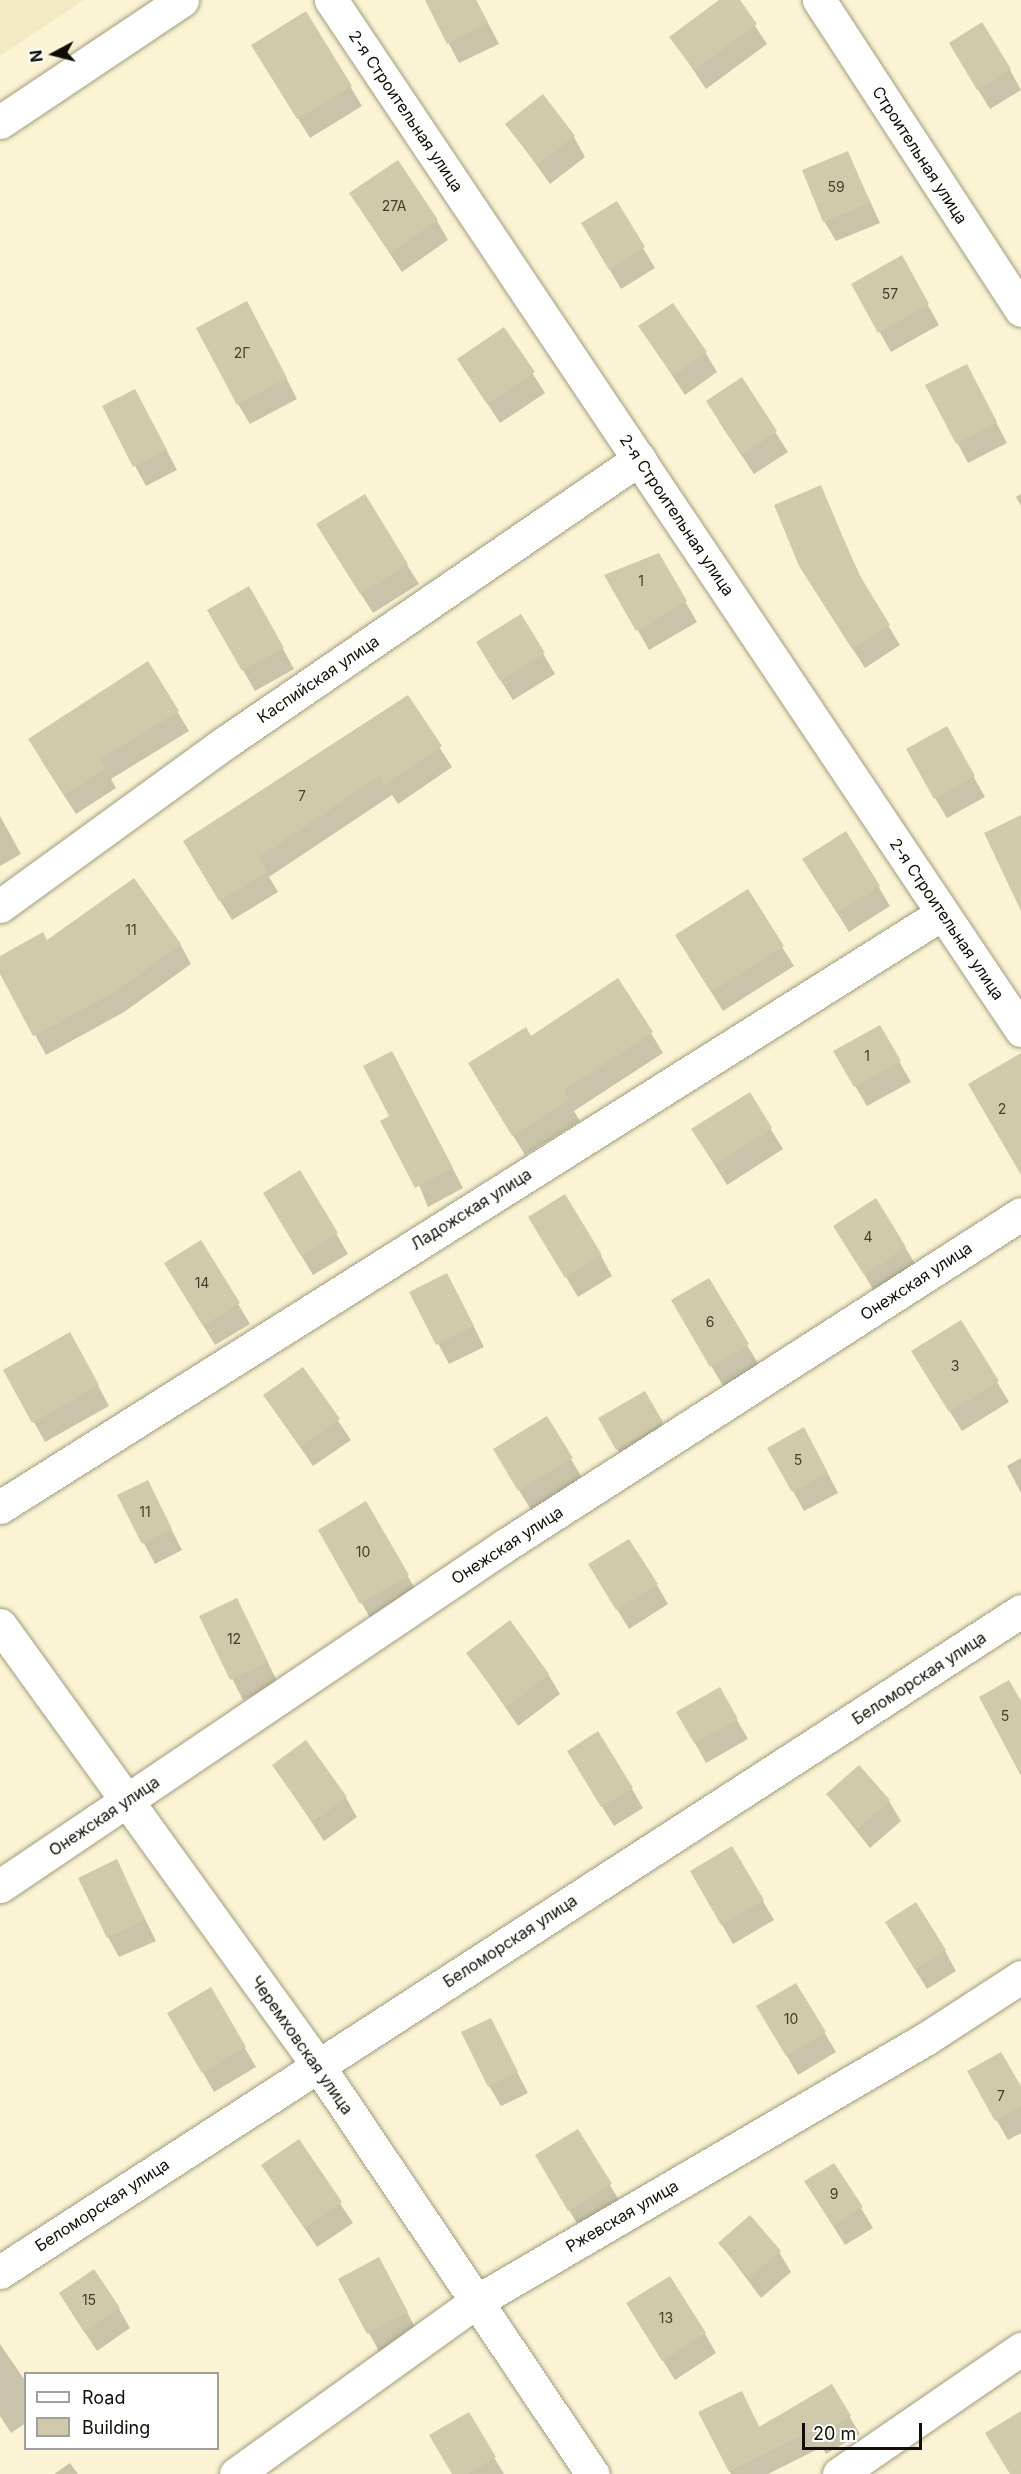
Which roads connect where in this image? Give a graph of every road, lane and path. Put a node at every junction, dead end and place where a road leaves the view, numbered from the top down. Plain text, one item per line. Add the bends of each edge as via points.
1 (182, 0) edge
2 (331, 0) edge
3 (819, 0) edge
4 (0, 122) edge
5 (1021, 310) edge
6 (639, 459) junction
7 (0, 906) edge
8 (943, 913) junction
9 (1021, 1030) edge
10 (1021, 1214) edge
11 (0, 1507) edge
12 (1021, 1611) edge
13 (0, 1624) edge
14 (125, 1802) junction
15 (0, 1886) edge
16 (1021, 1977) edge
17 (317, 2064) junction
18 (0, 2272) edge
19 (477, 2301) junction
20 (1021, 2349) edge
21 (236, 2474) edge
22 (593, 2474) edge
23 (839, 2474) edge

1 - 4 street
2 - 6 street, 2-я Строительная улица
3 - 5 street, Строительная улица
6 - 7 street, Каспийская улица via 226,742
6 - 8 street, 2-я Строительная улица
8 - 9 street, 2-я Строительная улица
8 - 11 street, Ладожская улица
10 - 14 street, Онежская улица via 504,1546
12 - 17 street, Беломорская улица
13 - 14 street, Черемховская улица
14 - 15 street, Онежская улица
14 - 17 street, Черемховская улица
16 - 19 street, Ржевская улица via 927,2038
17 - 18 street, Беломорская улица
17 - 19 street, Черемховская улица
19 - 21 street, Ржевская улица
19 - 22 street, Черемховская улица
20 - 23 street

